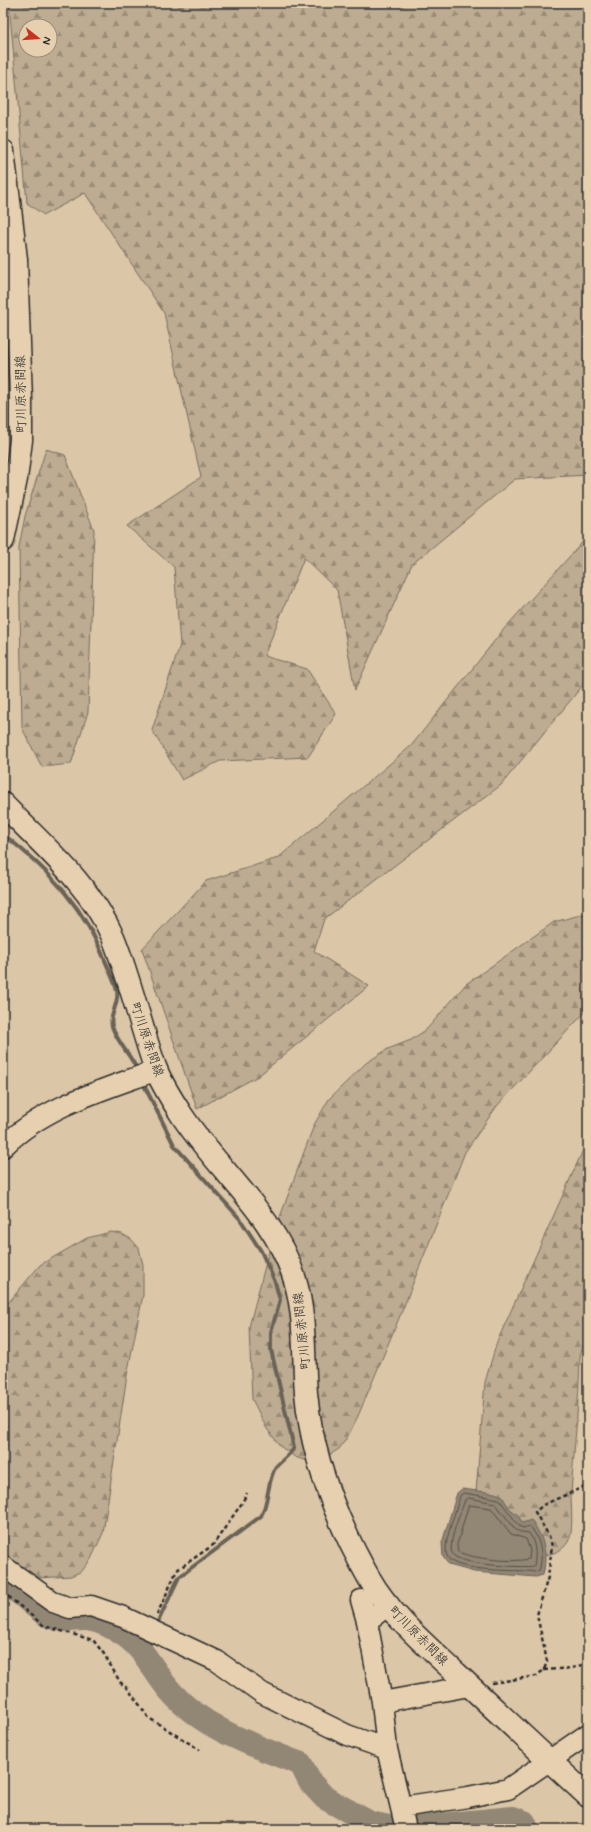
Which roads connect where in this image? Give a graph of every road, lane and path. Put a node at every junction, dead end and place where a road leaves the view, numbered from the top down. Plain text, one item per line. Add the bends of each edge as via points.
1 (3, 151) edge
2 (3, 540) edge
3 (3, 804) edge
4 (157, 1070) junction
5 (3, 1147) edge
6 (588, 1485) edge
7 (247, 1493) dead end
8 (3, 1566) edge
9 (3, 1592) edge
10 (361, 1600) dead end
11 (389, 1606) junction
12 (367, 1621) junction
13 (150, 1630) junction
14 (588, 1663) edge
15 (544, 1670) junction
16 (470, 1686) junction
17 (382, 1702) junction
18 (588, 1734) edge
19 (387, 1749) junction
20 (200, 1750) dead end
21 (549, 1760) junction
22 (588, 1796) edge
23 (401, 1807) junction
24 (406, 1829) edge

1 - 2 main road, 町川原赤間線 via 16,259 21,400 21,440 16,479
3 - 4 main road, 町川原赤間線 via 74,877 112,934
4 - 5 street via 51,1112 23,1129
4 - 11 main road, 町川原赤間線 via 185,1120 265,1220 287,1258 300,1300 310,1424 322,1474 355,1551 371,1581
6 - 15 path via 543,1504 535,1512 552,1546 548,1577 536,1615 547,1661
7 - 13 path via 212,1545 178,1570
8 - 13 street via 53,1602 70,1608 91,1606
9 - 20 path via 44,1626 93,1640 120,1682 149,1718
10 - 12 street
11 - 12 street
11 - 16 main road, 町川原赤間線
12 - 17 street
13 - 19 street via 217,1661 269,1696 347,1735
14 - 15 path via 572,1668
15 - 16 path via 536,1676 515,1681
16 - 17 street
16 - 21 main road, 町川原赤間線
17 - 19 street
18 - 21 street
19 - 23 street
21 - 22 main road, 町川原赤間線
21 - 23 street via 508,1789
23 - 24 street

